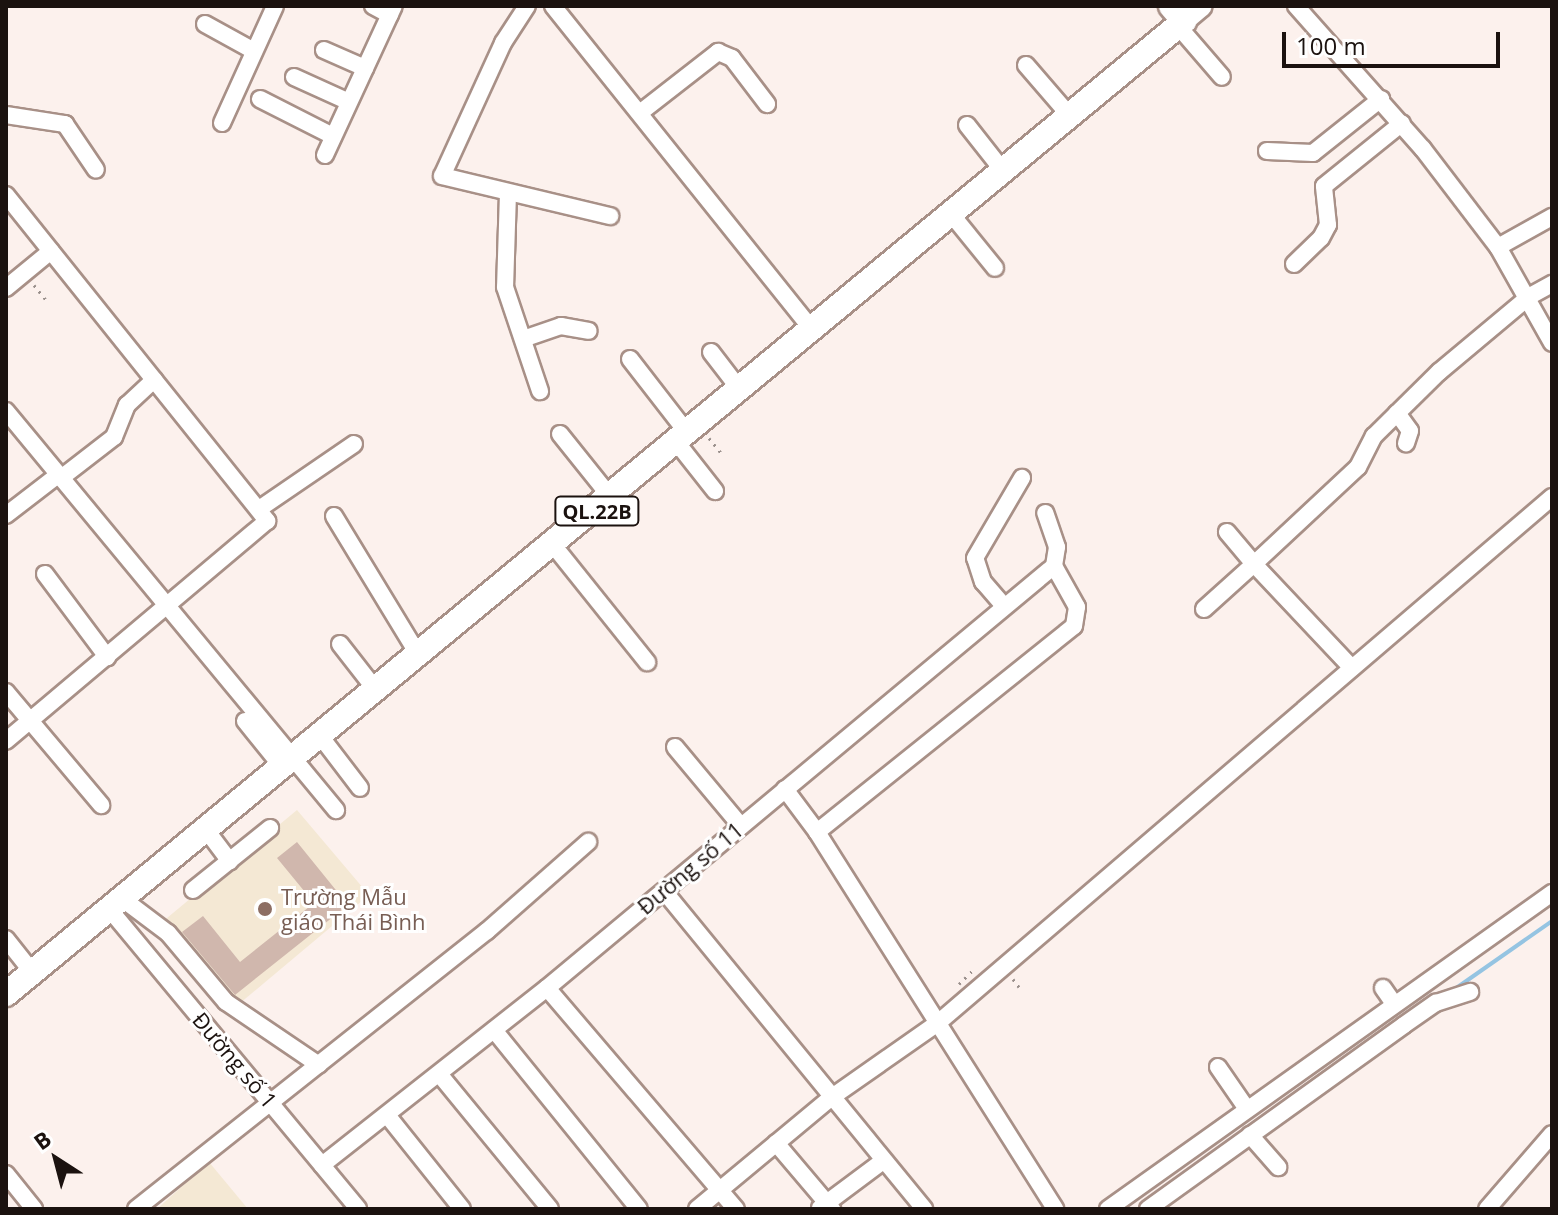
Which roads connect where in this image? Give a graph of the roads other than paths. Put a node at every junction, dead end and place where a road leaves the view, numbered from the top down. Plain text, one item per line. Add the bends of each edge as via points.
1 (275, 6) edge
2 (373, 6) edge
3 (527, 6) edge
4 (553, 6) edge
5 (1296, 6) edge
6 (392, 10) edge
7 (1184, 15) edge
8 (205, 24) dead end
9 (324, 50) dead end
10 (254, 51) junction
11 (1026, 65) dead end
12 (365, 68) junction
13 (294, 77) dead end
14 (1222, 77) dead end
15 (260, 99) dead end
16 (1381, 99) junction
17 (349, 102) junction
18 (767, 104) dead end
19 (641, 112) junction
20 (6, 115) edge
21 (1070, 116) junction
22 (222, 123) dead end
23 (1402, 123) junction
24 (967, 125) dead end
25 (333, 136) junction
26 (1267, 151) dead end
27 (325, 155) dead end
28 (96, 170) dead end
29 (1004, 172) junction
30 (508, 193) junction
31 (6, 195) edge
32 (952, 215) junction
33 (610, 216) dead end
34 (1552, 217) edge
35 (1498, 247) junction
36 (51, 251) junction
37 (1294, 264) dead end
38 (995, 268) dead end
39 (1552, 284) edge
40 (6, 288) edge
41 (1530, 296) junction
42 (589, 331) dead end
43 (813, 331) junction
44 (523, 339) junction
45 (1552, 343) edge
46 (711, 352) dead end
47 (630, 359) dead end
48 (154, 380) junction
49 (540, 391) dead end
50 (741, 391) junction
51 (6, 411) edge
52 (1397, 413) junction
53 (560, 434) dead end
54 (689, 435) junction
55 (1406, 443) dead end
56 (354, 444) dead end
57 (59, 476) junction
58 (1022, 478) dead end
59 (715, 491) dead end
60 (1552, 497) edge
61 (612, 499) junction
62 (259, 509) junction
63 (1045, 513) dead end
64 (6, 515) edge
65 (334, 516) dead end
66 (1227, 532) dead end
67 (554, 546) junction
68 (1254, 564) junction
69 (1054, 566) junction
70 (45, 574) dead end
71 (168, 605) junction
72 (1004, 606) junction
73 (1204, 609) dead end
74 (340, 644) dead end
75 (419, 656) junction
76 (107, 657) junction
77 (647, 662) dead end
78 (1352, 668) junction
79 (376, 690) junction
80 (6, 692) edge
81 (30, 721) junction
82 (245, 721) dead end
83 (321, 737) junction
84 (6, 741) edge
85 (675, 747) dead end
86 (289, 763) junction
87 (360, 788) dead end
88 (785, 789) junction
89 (101, 805) dead end
90 (336, 810) dead end
91 (741, 826) junction
92 (270, 828) dead end
93 (207, 831) junction
94 (817, 832) junction
95 (588, 842) dead end
96 (230, 861) junction
97 (193, 890) dead end
98 (664, 891) junction
99 (1552, 893) edge
100 (118, 906) junction
101 (6, 939) edge
102 (33, 973) junction
103 (547, 988) junction
104 (1383, 988) dead end
105 (1470, 992) dead end
106 (6, 994) edge
107 (1394, 1004) junction
108 (939, 1022) junction
109 (494, 1030) junction
110 (319, 1065) junction
111 (1218, 1067) dead end
112 (440, 1075) junction
113 (832, 1097) junction
114 (269, 1101) junction
115 (1247, 1109) junction
116 (387, 1115) junction
117 (1552, 1134) edge
118 (1250, 1135) junction
119 (776, 1143) junction
120 (883, 1161) junction
121 (322, 1165) junction
122 (1278, 1167) dead end
123 (6, 1174) edge
124 (721, 1190) junction
125 (826, 1207) edge
126 (34, 1209) edge
127 (136, 1209) edge
128 (358, 1209) edge
129 (462, 1209) edge
130 (550, 1209) edge
131 (639, 1209) edge
132 (697, 1209) edge
133 (736, 1209) edge
134 (924, 1209) edge
135 (1055, 1209) edge
136 (1108, 1209) edge
137 (1148, 1209) edge
138 (1487, 1209) edge

1 - 10 street
2 - 6 street
3 - 30 street via 440,171 447,179
4 - 19 street
5 - 16 street
6 - 12 street
7 - 14 street
7 - 21 highway, QL.22B
8 - 10 street
9 - 12 street
10 - 22 street
11 - 21 street
12 - 17 street
13 - 17 street
15 - 25 street
16 - 23 street
16 - 26 street via 1313,153
17 - 25 street
18 - 19 street via 732,58 718,52
19 - 43 street
20 - 28 street via 65,124
21 - 29 highway, QL.22B
23 - 35 street
23 - 37 street via 1324,186 1328,225
24 - 29 street
25 - 27 street
29 - 32 highway, QL.22B
30 - 33 street
30 - 44 street via 505,287
31 - 36 street
32 - 38 street
32 - 43 highway, QL.22B
34 - 35 street
35 - 41 street
36 - 40 street
36 - 48 street
39 - 41 street
41 - 45 street
41 - 52 street
42 - 44 street via 561,326
43 - 50 highway, QL.22B
44 - 49 street
46 - 50 street
47 - 54 street
48 - 57 street via 127,405 114,437
48 - 62 street
50 - 54 highway, QL.22B
51 - 57 street
52 - 55 street via 1410,431
52 - 68 street via 1374,436 1358,467
53 - 61 street
54 - 59 street
54 - 61 highway, QL.22B
56 - 62 street
57 - 64 street
57 - 71 street
58 - 72 street via 975,558 983,582
60 - 78 street
61 - 67 highway, QL.22B
62 - 71 street via 267,521 263,526
63 - 69 street via 1057,547
65 - 75 street
66 - 68 street
67 - 75 highway, QL.22B
67 - 77 street
68 - 73 street
68 - 78 street
69 - 72 street, Đường số 11
69 - 94 street via 1077,607 1074,626
70 - 76 street
71 - 76 street
71 - 86 street
72 - 88 street, Đường số 11
74 - 79 street
75 - 79 highway, QL.22B
76 - 81 street
78 - 108 street
79 - 83 highway, QL.22B
80 - 81 street
81 - 84 street
81 - 89 street
82 - 86 street
83 - 86 highway, QL.22B
83 - 87 street
85 - 91 street
86 - 90 street
86 - 93 highway, QL.22B
88 - 91 street, Đường số 11
88 - 94 street
91 - 98 street, Đường số 11
92 - 96 street
93 - 96 street
93 - 100 highway, QL.22B
94 - 108 street
95 - 110 street via 487,931
96 - 97 street
98 - 103 street, Đường số 11
98 - 113 street
99 - 107 street
100 - 102 highway, QL.22B
100 - 110 street via 168,933 226,1002
100 - 114 street, Đường số 1
101 - 102 street
102 - 106 highway, QL.22B
103 - 109 street, Đường số 11
103 - 124 street
104 - 107 street
105 - 118 street via 1436,1003
107 - 115 street
108 - 113 street
108 - 135 street
109 - 112 street, Đường số 11
109 - 131 street
110 - 114 street
111 - 115 street
112 - 116 street, Đường số 11
112 - 130 street
113 - 119 street
113 - 120 street
114 - 121 street, Đường số 1
114 - 127 street
115 - 136 street
116 - 121 street, Đường số 11
116 - 129 street
117 - 138 street
118 - 122 street
118 - 137 street
119 - 124 street
119 - 125 street
120 - 125 street
120 - 134 street
121 - 128 street, Đường số 1
123 - 126 street
124 - 132 street
124 - 133 street

